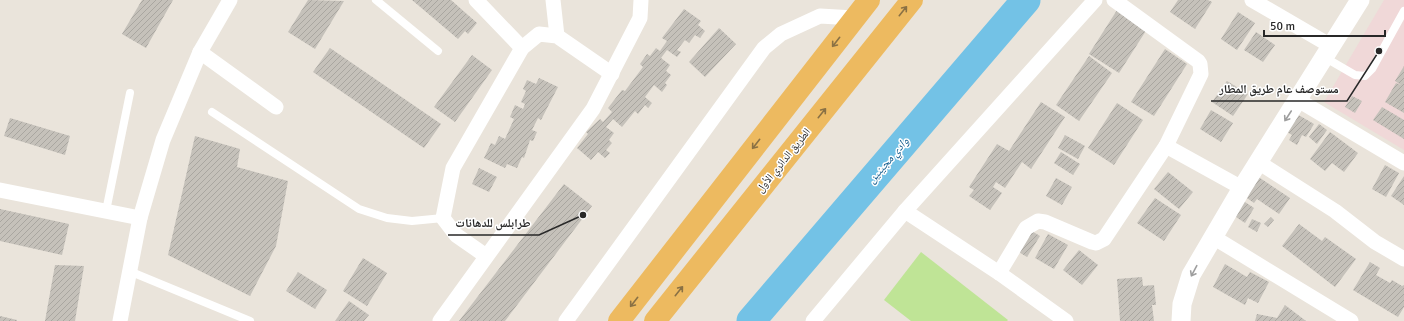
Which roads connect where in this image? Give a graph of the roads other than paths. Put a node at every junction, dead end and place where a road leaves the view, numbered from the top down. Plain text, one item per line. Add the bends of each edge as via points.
1 (230, 0) edge
2 (376, 0) edge
3 (476, 0) edge
4 (553, 0) edge
5 (641, 0) edge
6 (869, 0) edge
7 (912, 0) edge
8 (1095, 0) edge
9 (1114, 0) edge
10 (1252, 0) edge
11 (1360, 0) edge
12 (1404, 11) edge
13 (854, 18) junction
14 (557, 36) junction
15 (522, 48) junction
16 (438, 51) dead end
17 (200, 52) junction
18 (1327, 52) junction
19 (612, 74) junction
20 (130, 93) dead end
21 (1298, 100) junction
22 (276, 107) dead end
23 (212, 112) dead end
24 (1166, 146) junction
25 (1258, 162) junction
26 (1404, 164) edge
27 (1242, 188) junction
28 (0, 190) edge
29 (106, 211) junction
30 (904, 211) junction
31 (140, 218) junction
32 (443, 218) junction
33 (1213, 237) junction
34 (486, 256) junction
35 (1404, 259) edge
36 (129, 271) junction
37 (999, 273) junction
38 (120, 321) edge
39 (250, 321) edge
40 (440, 321) edge
41 (566, 321) edge
42 (619, 321) edge
43 (655, 321) edge
44 (813, 321) edge
45 (1066, 321) edge
46 (1181, 321) edge
47 (1351, 321) edge

1 - 17 street
2 - 16 lane
3 - 15 street
4 - 14 street
5 - 19 street via 640,18
6 - 13 highway
43 -> 7 highway, الطريق الدائري الأول
8 - 30 street
9 - 24 street via 1200,64 1201,74
10 - 18 street
11 - 18 street
12 - 18 lane via 1372,69 1365,76 1355,75
13 - 41 street via 820,16 781,34 764,48
13 -> 42 highway
14 - 15 street via 539,34
14 - 19 street
15 - 32 street via 453,168
17 - 22 street
17 - 31 street via 163,140
18 - 21 street
19 - 34 street via 593,109
20 - 29 lane
21 -> 25 street
21 - 26 street
23 - 32 lane via 359,209 387,218 412,221
24 - 27 street
24 - 37 street via 1104,239 1092,242 1038,221 1026,228
25 - 27 street
25 - 35 street
27 - 33 street
28 - 29 street
29 - 31 street
30 - 37 street
30 - 44 street
31 - 36 street
32 - 34 street via 456,235
33 -> 46 street via 1191,275 1182,304
33 - 47 street
34 - 40 street
36 - 38 street
36 - 39 lane
37 - 45 street

